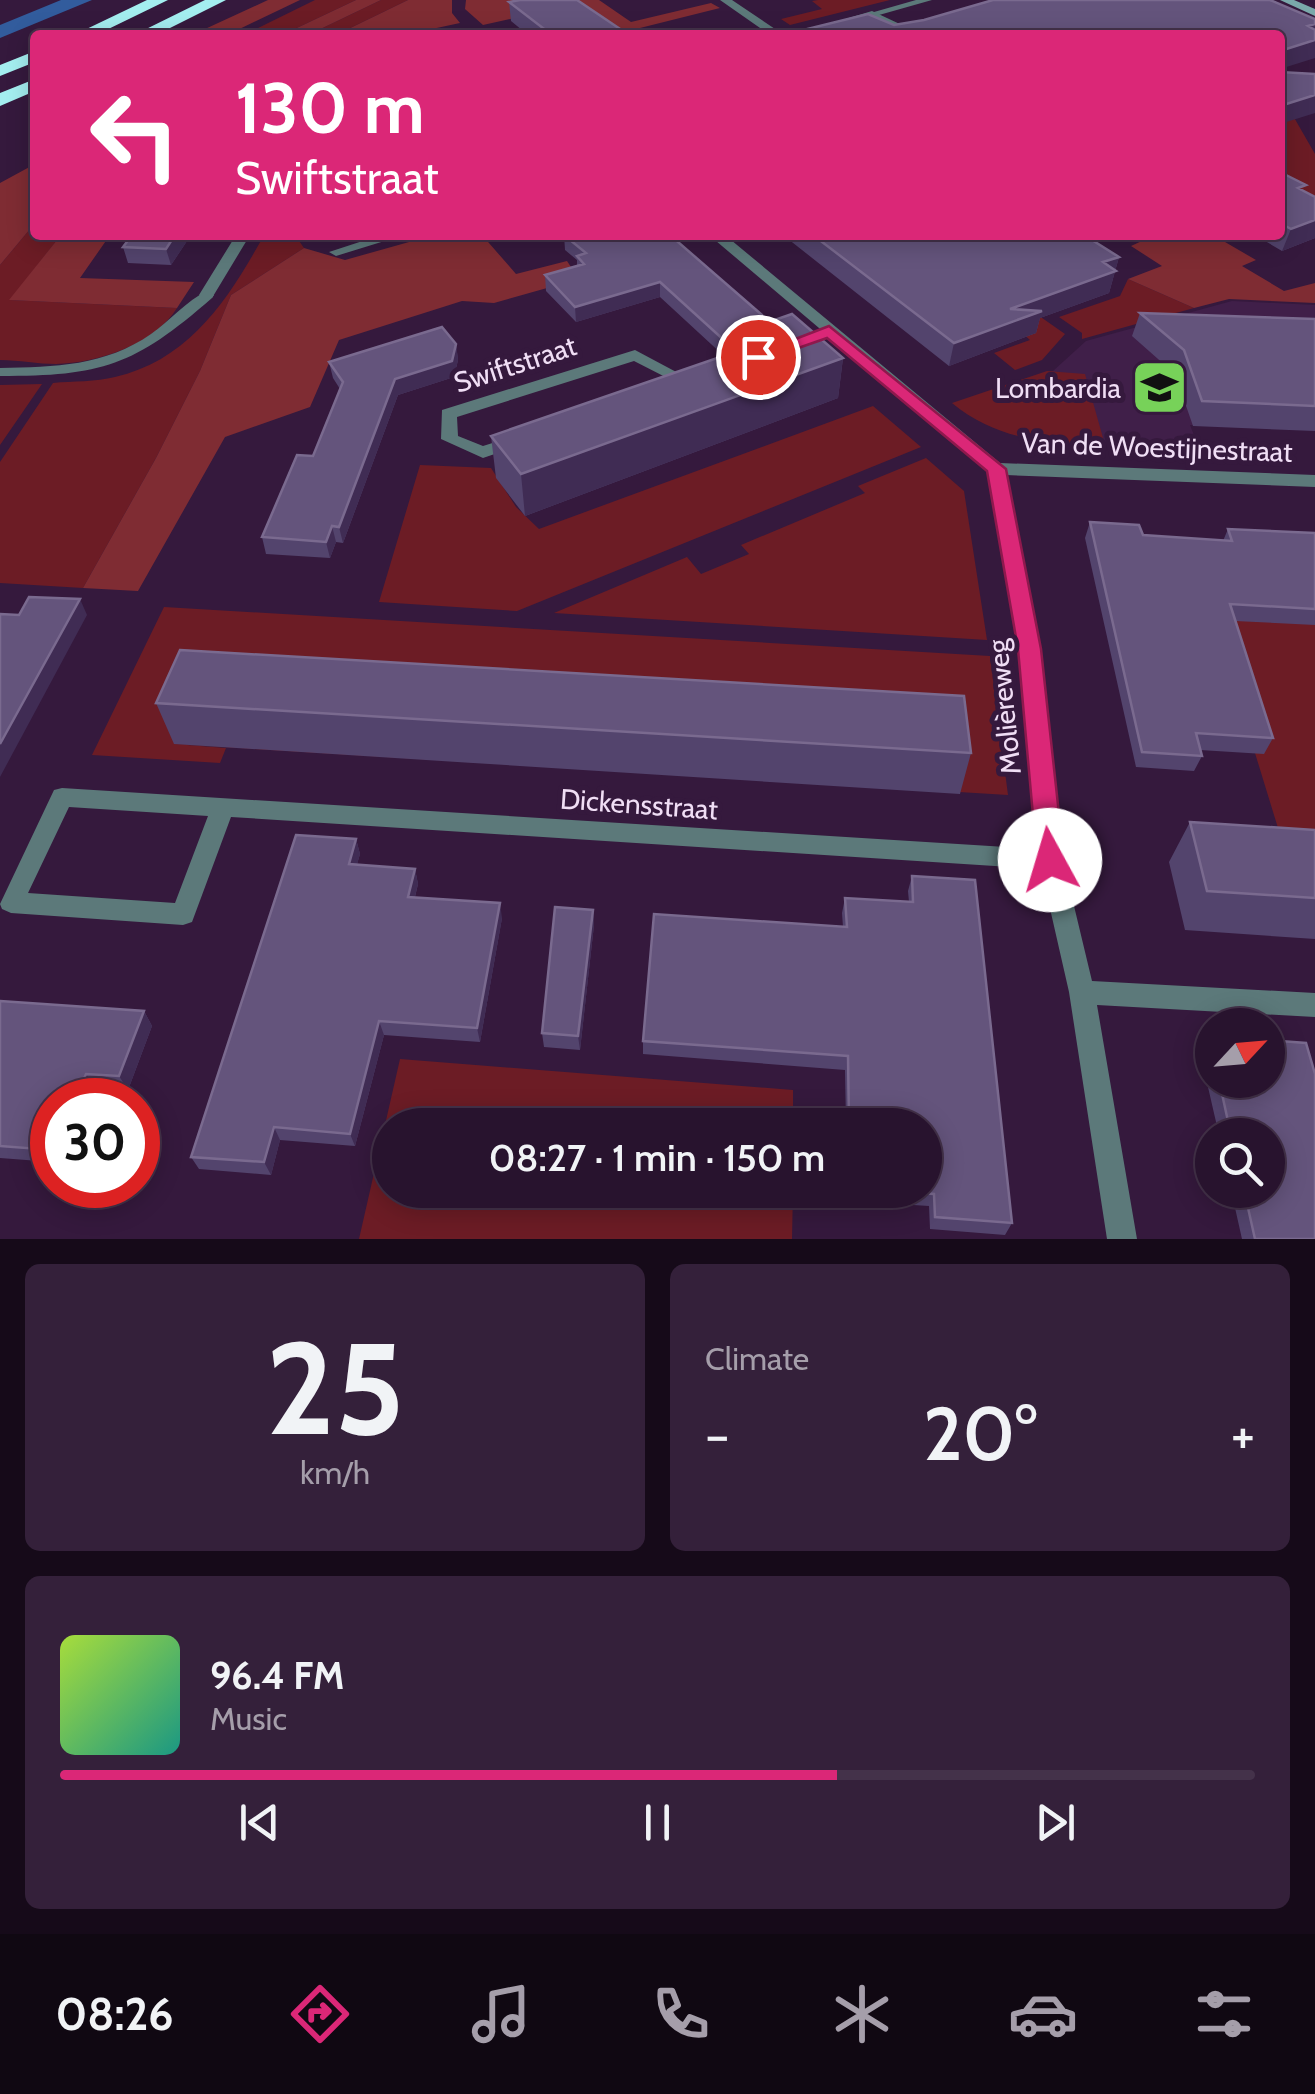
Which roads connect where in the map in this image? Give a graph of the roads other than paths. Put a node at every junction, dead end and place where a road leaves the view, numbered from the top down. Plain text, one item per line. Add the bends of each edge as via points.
1 (160, 0) edge
2 (218, 0) edge
3 (725, 0) edge
4 (926, 0) edge
5 (1285, 0) edge
6 (1315, 12) edge
7 (872, 14) junction
8 (838, 22) edge
9 (93, 30) edge
10 (153, 30) edge
11 (770, 30) edge
12 (905, 30) edge
13 (30, 55) edge
14 (30, 56) edge
15 (0, 61) edge
16 (0, 71) edge
17 (30, 86) edge
18 (0, 100) edge
19 (240, 240) edge
20 (379, 240) edge
21 (721, 240) edge
22 (336, 252) dead end
23 (208, 295) joint
24 (0, 372) edge
25 (705, 376) edge
26 (687, 382) junction
27 (668, 388) edge
28 (538, 433) edge
29 (996, 469) junction
30 (1315, 481) edge
31 (223, 807) junction
32 (1050, 860) junction
33 (1082, 992) junction
34 (1315, 1006) edge
35 (1122, 1239) edge

1 - 9 highway
2 - 10 highway
3 - 11 street
4 - 7 lane
5 - 6 main road
7 - 8 street
7 - 12 street
13 - 15 highway
14 - 16 highway
17 - 18 highway
19 - 23 street
20 - 22 street
21 - 29 street via 820,334
23 - 24 lane via 158,339 100,367
25 - 26 street
26 - 27 street
26 - 28 street, Swiftstraat via 635,355 448,414 450,439 483,452
29 - 30 street, Van de Woestijnestraat
29 - 32 street, Molièreweg via 1030,649
31 - 31 street, Dickensstraat via 183,914 12,902 62,797
31 - 32 street, Dickensstraat
32 - 33 street, Molièreweg
33 - 34 street
33 - 35 street, Molièreweg

